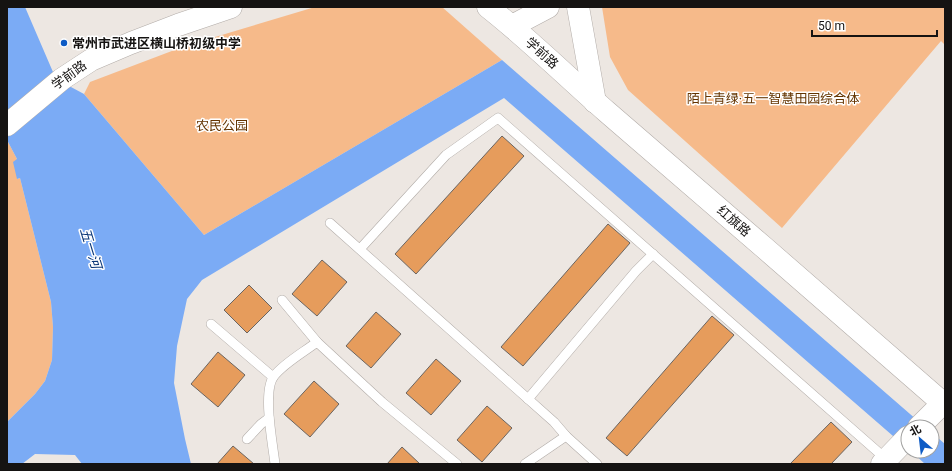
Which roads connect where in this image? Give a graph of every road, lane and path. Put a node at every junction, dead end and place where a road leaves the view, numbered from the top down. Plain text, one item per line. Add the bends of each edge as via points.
1 (231, 7) edge
2 (488, 7) edge
3 (548, 7) edge
4 (578, 7) edge
5 (208, 10) edge
6 (512, 26) junction
7 (595, 102) junction
8 (7, 125) edge
9 (330, 223) dead end
10 (360, 249) junction
11 (653, 254) junction
12 (282, 300) dead end
13 (211, 324) dead end
14 (317, 342) junction
15 (272, 377) junction
16 (528, 399) junction
17 (934, 413) edge
18 (269, 418) junction
19 (566, 436) junction
20 (247, 438) dead end
21 (900, 445) edge
22 (887, 459) edge
23 (275, 464) edge
24 (456, 464) edge
25 (525, 464) edge
26 (597, 464) edge

1 - 5 street, 学前路
2 - 6 street, 学前路
3 - 6 street
4 - 7 street
5 - 8 street, 学前路 via 91,60 62,79
6 - 7 street, 学前路
7 - 17 street, 红旗路 via 760,243
9 - 10 lane
10 - 11 lane via 446,155 498,118
10 - 16 lane
11 - 16 lane
11 - 22 lane
12 - 14 lane
13 - 15 lane
14 - 15 lane
14 - 24 lane via 382,402
15 - 18 lane
16 - 19 lane
18 - 20 lane
18 - 23 lane
19 - 25 lane
19 - 26 lane
21 - 22 street

